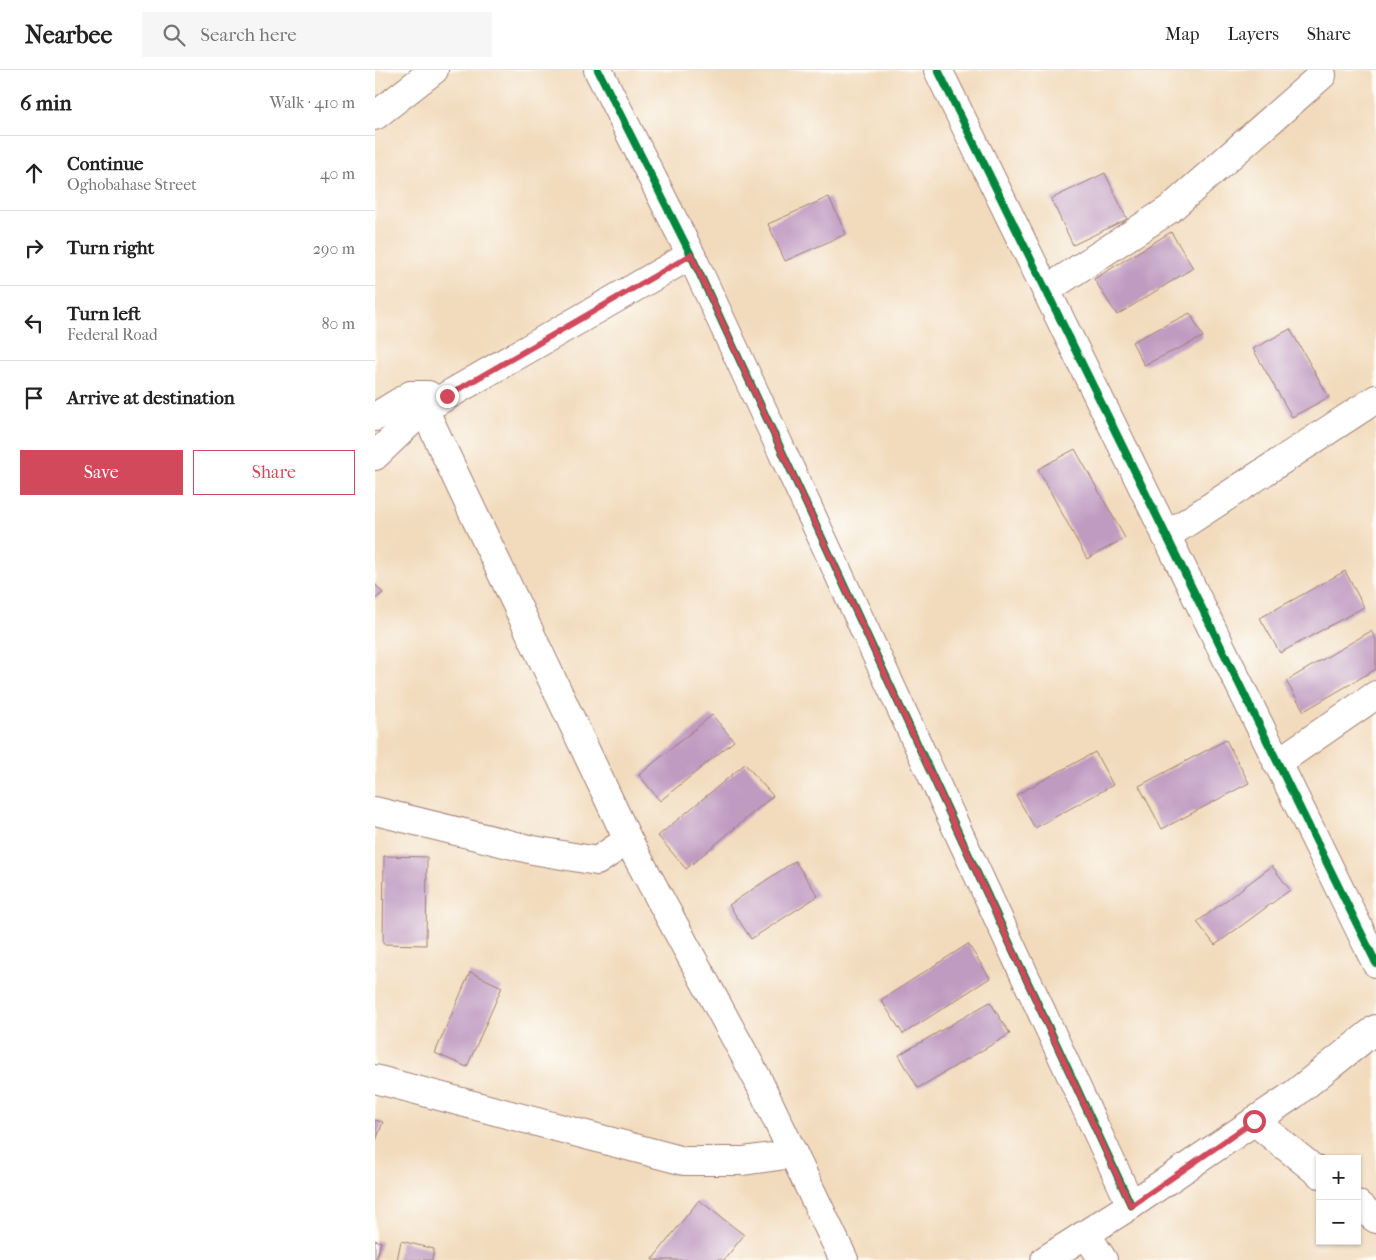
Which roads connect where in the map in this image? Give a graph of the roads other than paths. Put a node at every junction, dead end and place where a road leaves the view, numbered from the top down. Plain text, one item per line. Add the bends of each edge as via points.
1 (434, 70) edge
2 (598, 70) edge
3 (938, 70) edge
4 (1322, 75) dead end
5 (375, 116) edge
6 (691, 255) junction
7 (1046, 290) junction
8 (1376, 399) edge
9 (427, 400) junction
10 (375, 417) edge
11 (375, 456) edge
12 (1166, 536) junction
13 (1376, 695) edge
14 (1277, 763) junction
15 (375, 811) edge
16 (628, 840) junction
17 (1376, 963) edge
18 (1376, 1029) edge
19 (375, 1079) edge
20 (1254, 1121) junction
21 (793, 1154) junction
22 (1316, 1171) edge
23 (1131, 1206) junction
24 (1361, 1207) edge
25 (1376, 1219) edge
26 (1087, 1235) junction
27 (844, 1260) edge
28 (1045, 1260) edge
29 (1103, 1260) edge

1 - 5 street
2 - 6 street
3 - 7 street
4 - 7 street via 1170,209
6 - 9 street
6 - 23 street
7 - 12 street
8 - 12 street
9 - 10 street
9 - 11 street
9 - 16 street
12 - 14 street
13 - 14 street
14 - 17 street
15 - 16 street via 533,850 597,861
16 - 21 street via 757,1078
18 - 20 street via 1293,1095
19 - 21 street via 684,1161 743,1161
20 - 22 street
20 - 23 street
21 - 27 street
23 - 26 street
24 - 25 street
26 - 28 street
26 - 29 street

